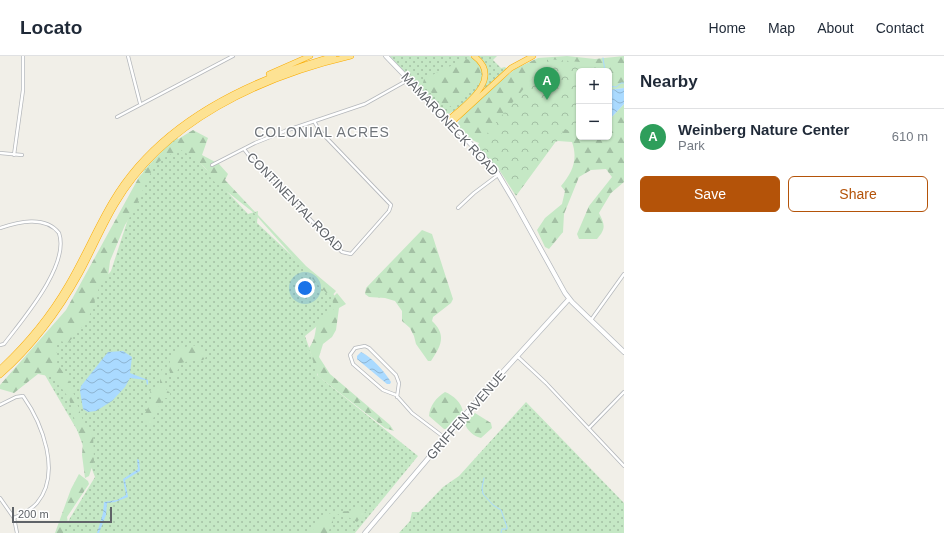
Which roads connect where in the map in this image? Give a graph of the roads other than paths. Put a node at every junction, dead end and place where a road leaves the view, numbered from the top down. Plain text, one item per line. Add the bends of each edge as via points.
1 (23, 56) edge
2 (128, 56) edge
3 (233, 56) edge
4 (310, 56) edge
5 (334, 56) edge
6 (351, 56) edge
7 (474, 56) edge
8 (534, 56) edge
9 (386, 57) edge
10 (408, 80) junction
11 (247, 88) junction
12 (140, 103) junction
13 (117, 117) dead end
14 (314, 121) junction
15 (448, 123) junction
16 (244, 149) junction
17 (0, 153) edge
18 (14, 155) junction
19 (22, 155) dead end
20 (212, 166) dead end
21 (498, 175) junction
22 (458, 208) dead end
23 (0, 228) edge
24 (624, 274) edge
25 (569, 299) junction
26 (591, 320) junction
27 (48, 324) junction
28 (0, 345) edge
29 (624, 352) edge
30 (518, 356) junction
31 (0, 369) edge
32 (0, 375) edge
33 (0, 379) edge
34 (624, 392) edge
35 (397, 397) junction
36 (0, 405) edge
37 (589, 428) junction
38 (446, 438) junction
39 (624, 466) edge
40 (0, 498) edge
41 (14, 518) junction
42 (17, 533) edge
43 (365, 533) edge

1 - 18 street via 23,90
2 - 12 street
3 - 12 street
4 - 11 highway via 266,76
5 - 11 highway
6 - 27 highway via 299,71 247,92 199,119 161,148 143,166 121,195 77,278
7 - 15 highway via 484,69 485,80 482,87
8 - 15 highway via 511,68
9 - 10 street, MAMARONECK ROAD
10 - 14 street via 365,104
10 - 15 street, MAMARONECK ROAD
11 - 31 highway via 182,125 141,162 112,202 55,305 33,335
12 - 13 street
14 - 16 street
14 - 16 street, CONTINENTAL ROAD via 319,130 389,202 391,208 354,252 347,254 339,250
15 - 21 street, MAMARONECK ROAD via 489,162
16 - 20 street
17 - 18 street
18 - 19 street
21 - 22 street
21 - 25 street, MAMARONECK ROAD
23 - 28 street via 42,222 56,229 60,237 59,262 52,276 4,344
24 - 26 street
25 - 26 street, MAMARONECK ROAD
25 - 30 street, GRIFFEN AVENUE
26 - 29 street, MAMARONECK ROAD
27 - 32 highway
27 - 33 highway
30 - 37 street
30 - 38 street, GRIFFEN AVENUE via 480,396
34 - 37 street
35 - 35 street via 383,390 353,364 350,355 355,348 369,348 396,375 399,383
35 - 38 street via 412,414
36 - 41 street via 23,396 41,426 47,455 47,477 43,494 32,507
37 - 39 street
38 - 43 street, GRIFFEN AVENUE
40 - 41 street
41 - 42 street

